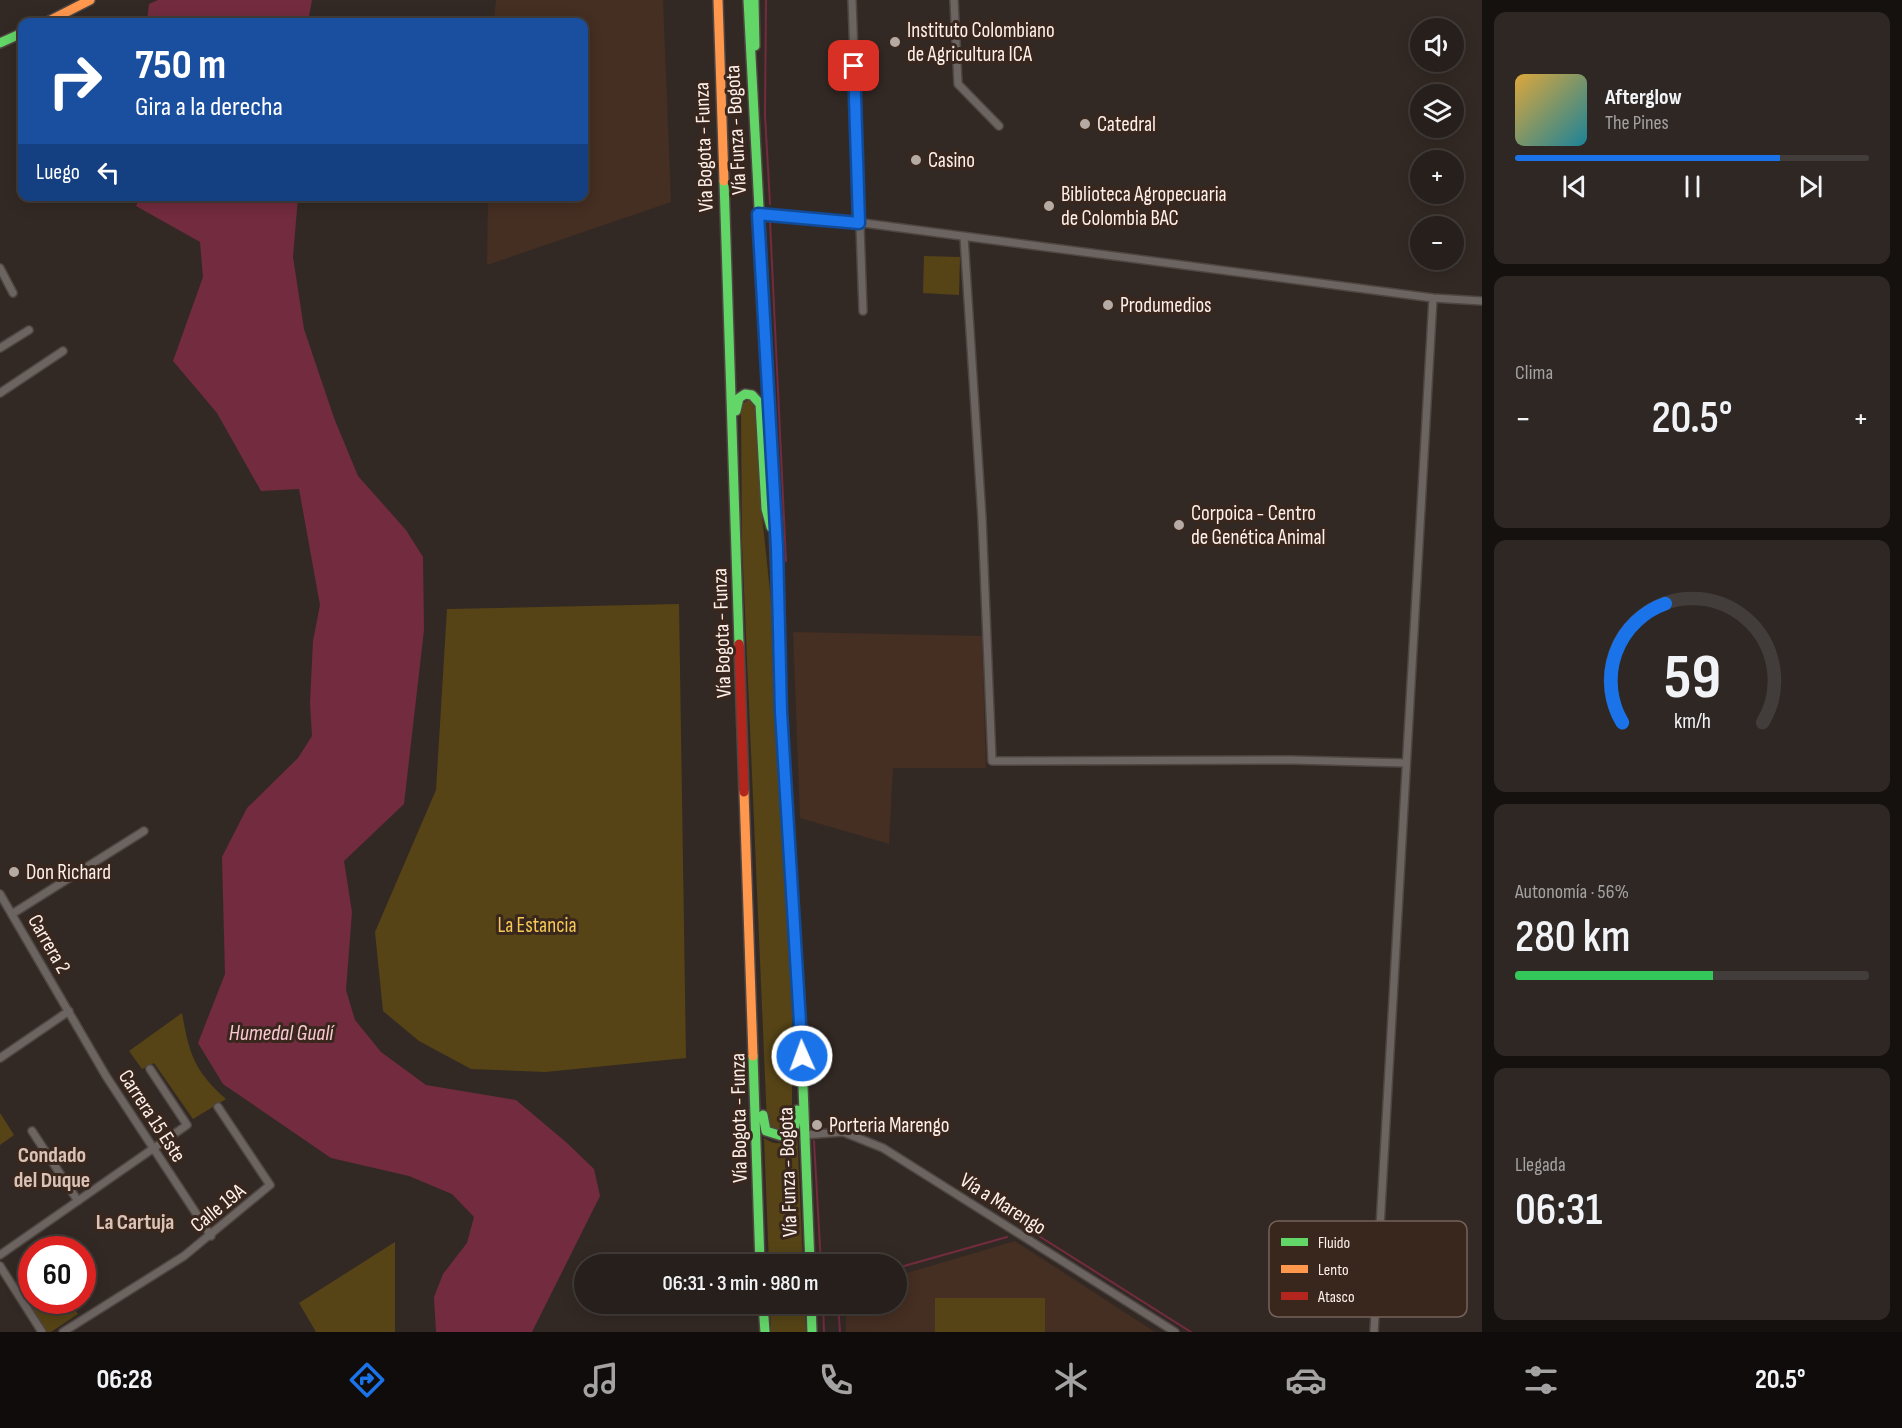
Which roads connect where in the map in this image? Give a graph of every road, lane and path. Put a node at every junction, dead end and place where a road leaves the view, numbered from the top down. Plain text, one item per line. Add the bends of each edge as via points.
1 (90, 0) edge
2 (718, 0) edge
3 (748, 0) edge
4 (754, 0) edge
5 (852, 0) edge
6 (954, 0) edge
7 (55, 18) edge
8 (18, 35) edge
9 (0, 43) edge
10 (752, 93) junction
11 (999, 126) dead end
12 (758, 214) junction
13 (859, 223) junction
14 (964, 237) junction
15 (0, 268) edge
16 (14, 293) dead end
17 (1433, 298) junction
18 (1482, 301) edge
19 (863, 311) dead end
20 (28, 330) dead end
21 (0, 348) edge
22 (63, 351) dead end
23 (0, 393) edge
24 (736, 532) junction
25 (777, 547) junction
26 (1406, 763) junction
27 (144, 831) dead end
28 (1, 899) edge
29 (12, 914) junction
30 (797, 957) junction
31 (752, 962) junction
32 (69, 1011) junction
33 (0, 1058) edge
34 (150, 1069) dead end
35 (219, 1107) dead end
36 (32, 1131) dead end
37 (804, 1134) junction
38 (153, 1148) junction
39 (78, 1201) junction
40 (1380, 1221) edge
41 (211, 1236) junction
42 (1, 1251) edge
43 (760, 1254) edge
44 (810, 1254) edge
45 (0, 1266) edge
46 (764, 1314) edge
47 (811, 1314) edge
48 (1375, 1317) edge
49 (42, 1332) edge
50 (63, 1332) edge
51 (765, 1332) edge
52 (812, 1332) edge
53 (1175, 1332) edge
54 (1374, 1332) edge

1 - 7 main road
2 - 24 main road, Vía Bogota - Funza
3 - 10 main road, Vía Funza - Bogota
4 - 10 main road via 756,59
5 - 13 street
6 - 11 street via 958,84
8 - 9 main road
10 - 12 main road, Vía Funza - Bogota
12 - 13 street
12 - 25 main road, Vía Funza - Bogota
13 - 14 street
13 - 19 street
14 - 17 street
14 - 26 street via 982,506 992,761
15 - 16 street
17 - 18 street
17 - 26 street
20 - 21 street
22 - 23 street
24 - 25 main road via 739,508 735,404 745,394 753,394 760,404 766,509
24 - 31 main road, Vía Bogota - Funza
25 - 30 main road, Vía Funza - Bogota via 781,712
26 - 40 street
27 - 29 street
28 - 29 street, Carrera 2
29 - 32 street, Carrera 2
30 - 31 main road via 797,1118 791,1132 777,1137 763,1125 758,1006
30 - 37 main road, Vía Funza - Bogota
31 - 43 main road, Vía Bogota - Funza
32 - 33 street
32 - 38 street, Carrera 15 Este
34 - 38 street via 187,1125
35 - 41 street, Calle 19A via 270,1185
36 - 39 street
37 - 44 main road, Vía Funza - Bogota
37 - 53 street, Vía a Marengo via 843,1132 883,1148
38 - 39 street
38 - 41 street, Carrera 15 Este
39 - 42 street
41 - 50 street, Calle 19A
45 - 49 street
46 - 51 main road
47 - 52 main road
48 - 54 street

